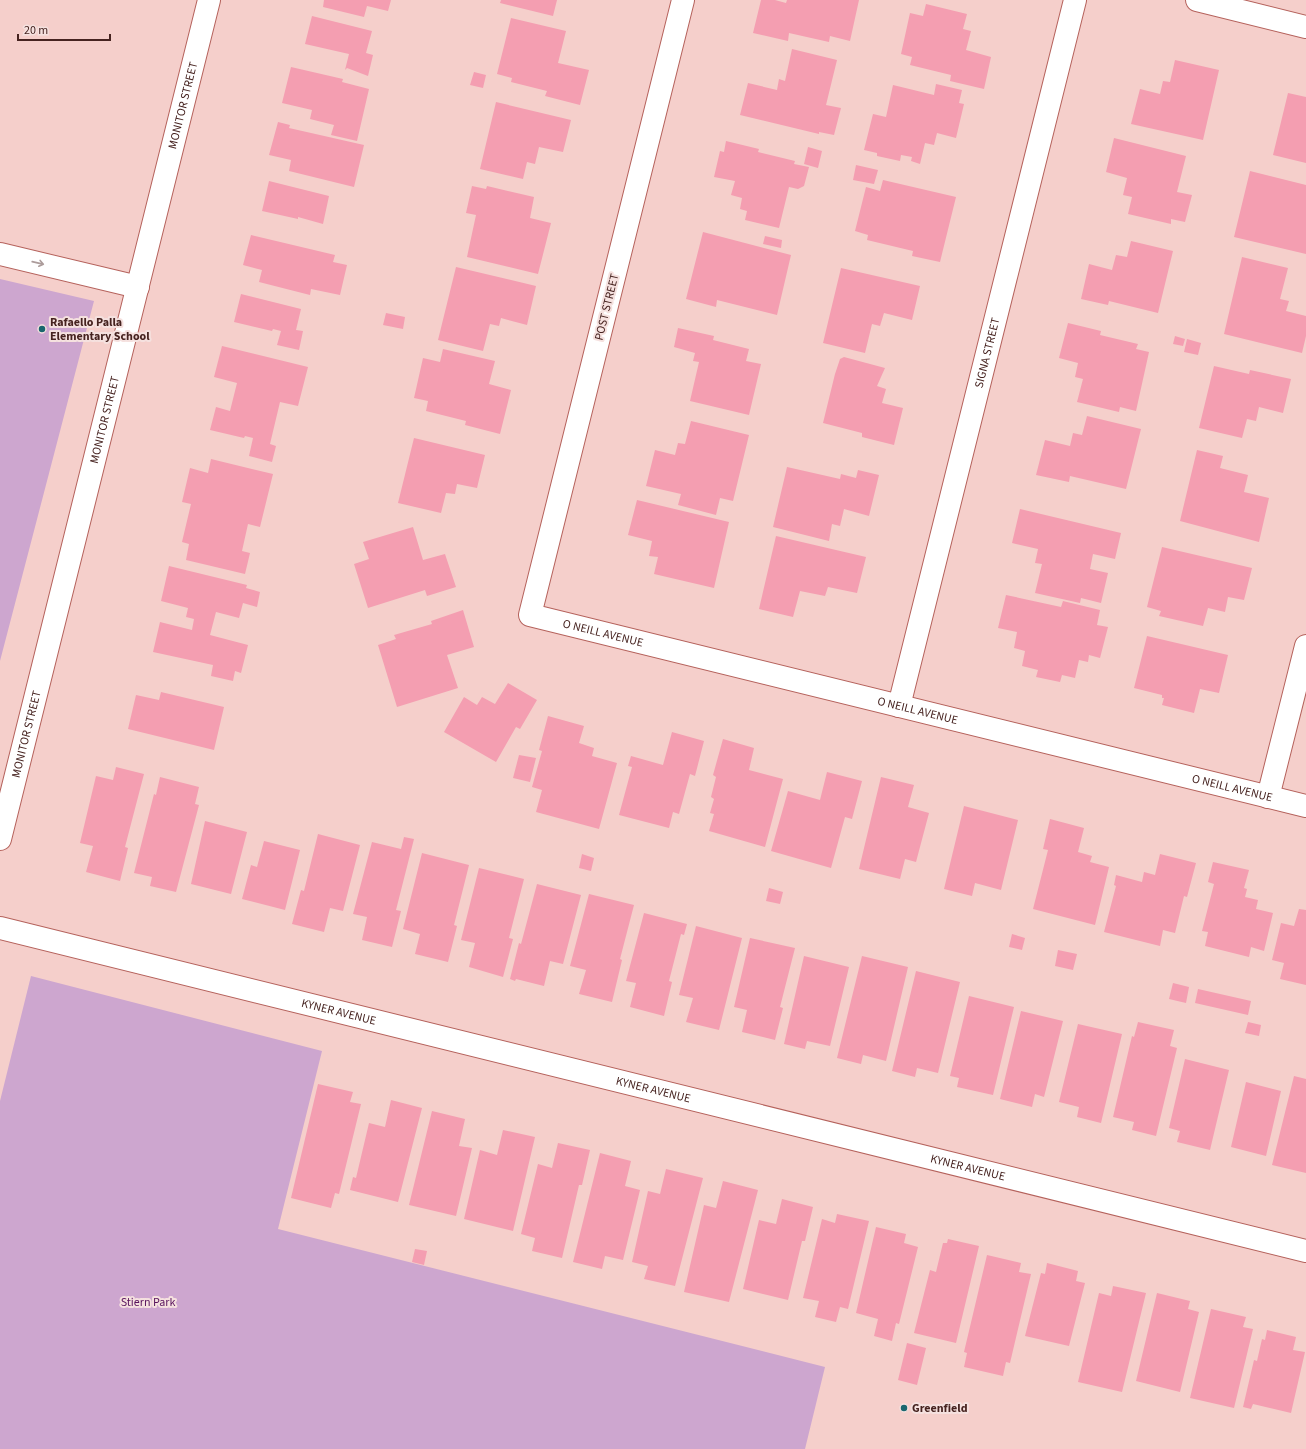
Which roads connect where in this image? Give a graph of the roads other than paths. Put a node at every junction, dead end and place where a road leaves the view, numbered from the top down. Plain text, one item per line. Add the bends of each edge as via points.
1 (209, 0) edge
2 (683, 0) edge
3 (1075, 0) edge
4 (1197, 0) edge
5 (1306, 27) edge
6 (0, 254) edge
7 (138, 287) junction
8 (530, 615) joint
9 (1306, 646) edge
10 (900, 706) junction
11 (1268, 797) junction
12 (1306, 806) edge
13 (0, 839) edge
14 (0, 928) edge
15 (1306, 1251) edge

1 - 7 street, MONITOR STREET
2 - 8 street, POST STREET
3 - 10 street, SIGNA STREET
4 - 5 street
6 -> 7 street
7 - 13 street, MONITOR STREET
8 - 10 street, O NEILL AVENUE
9 - 11 street
10 - 11 street, O NEILL AVENUE
11 - 12 street, O NEILL AVENUE
14 - 15 street, KYNER AVENUE

